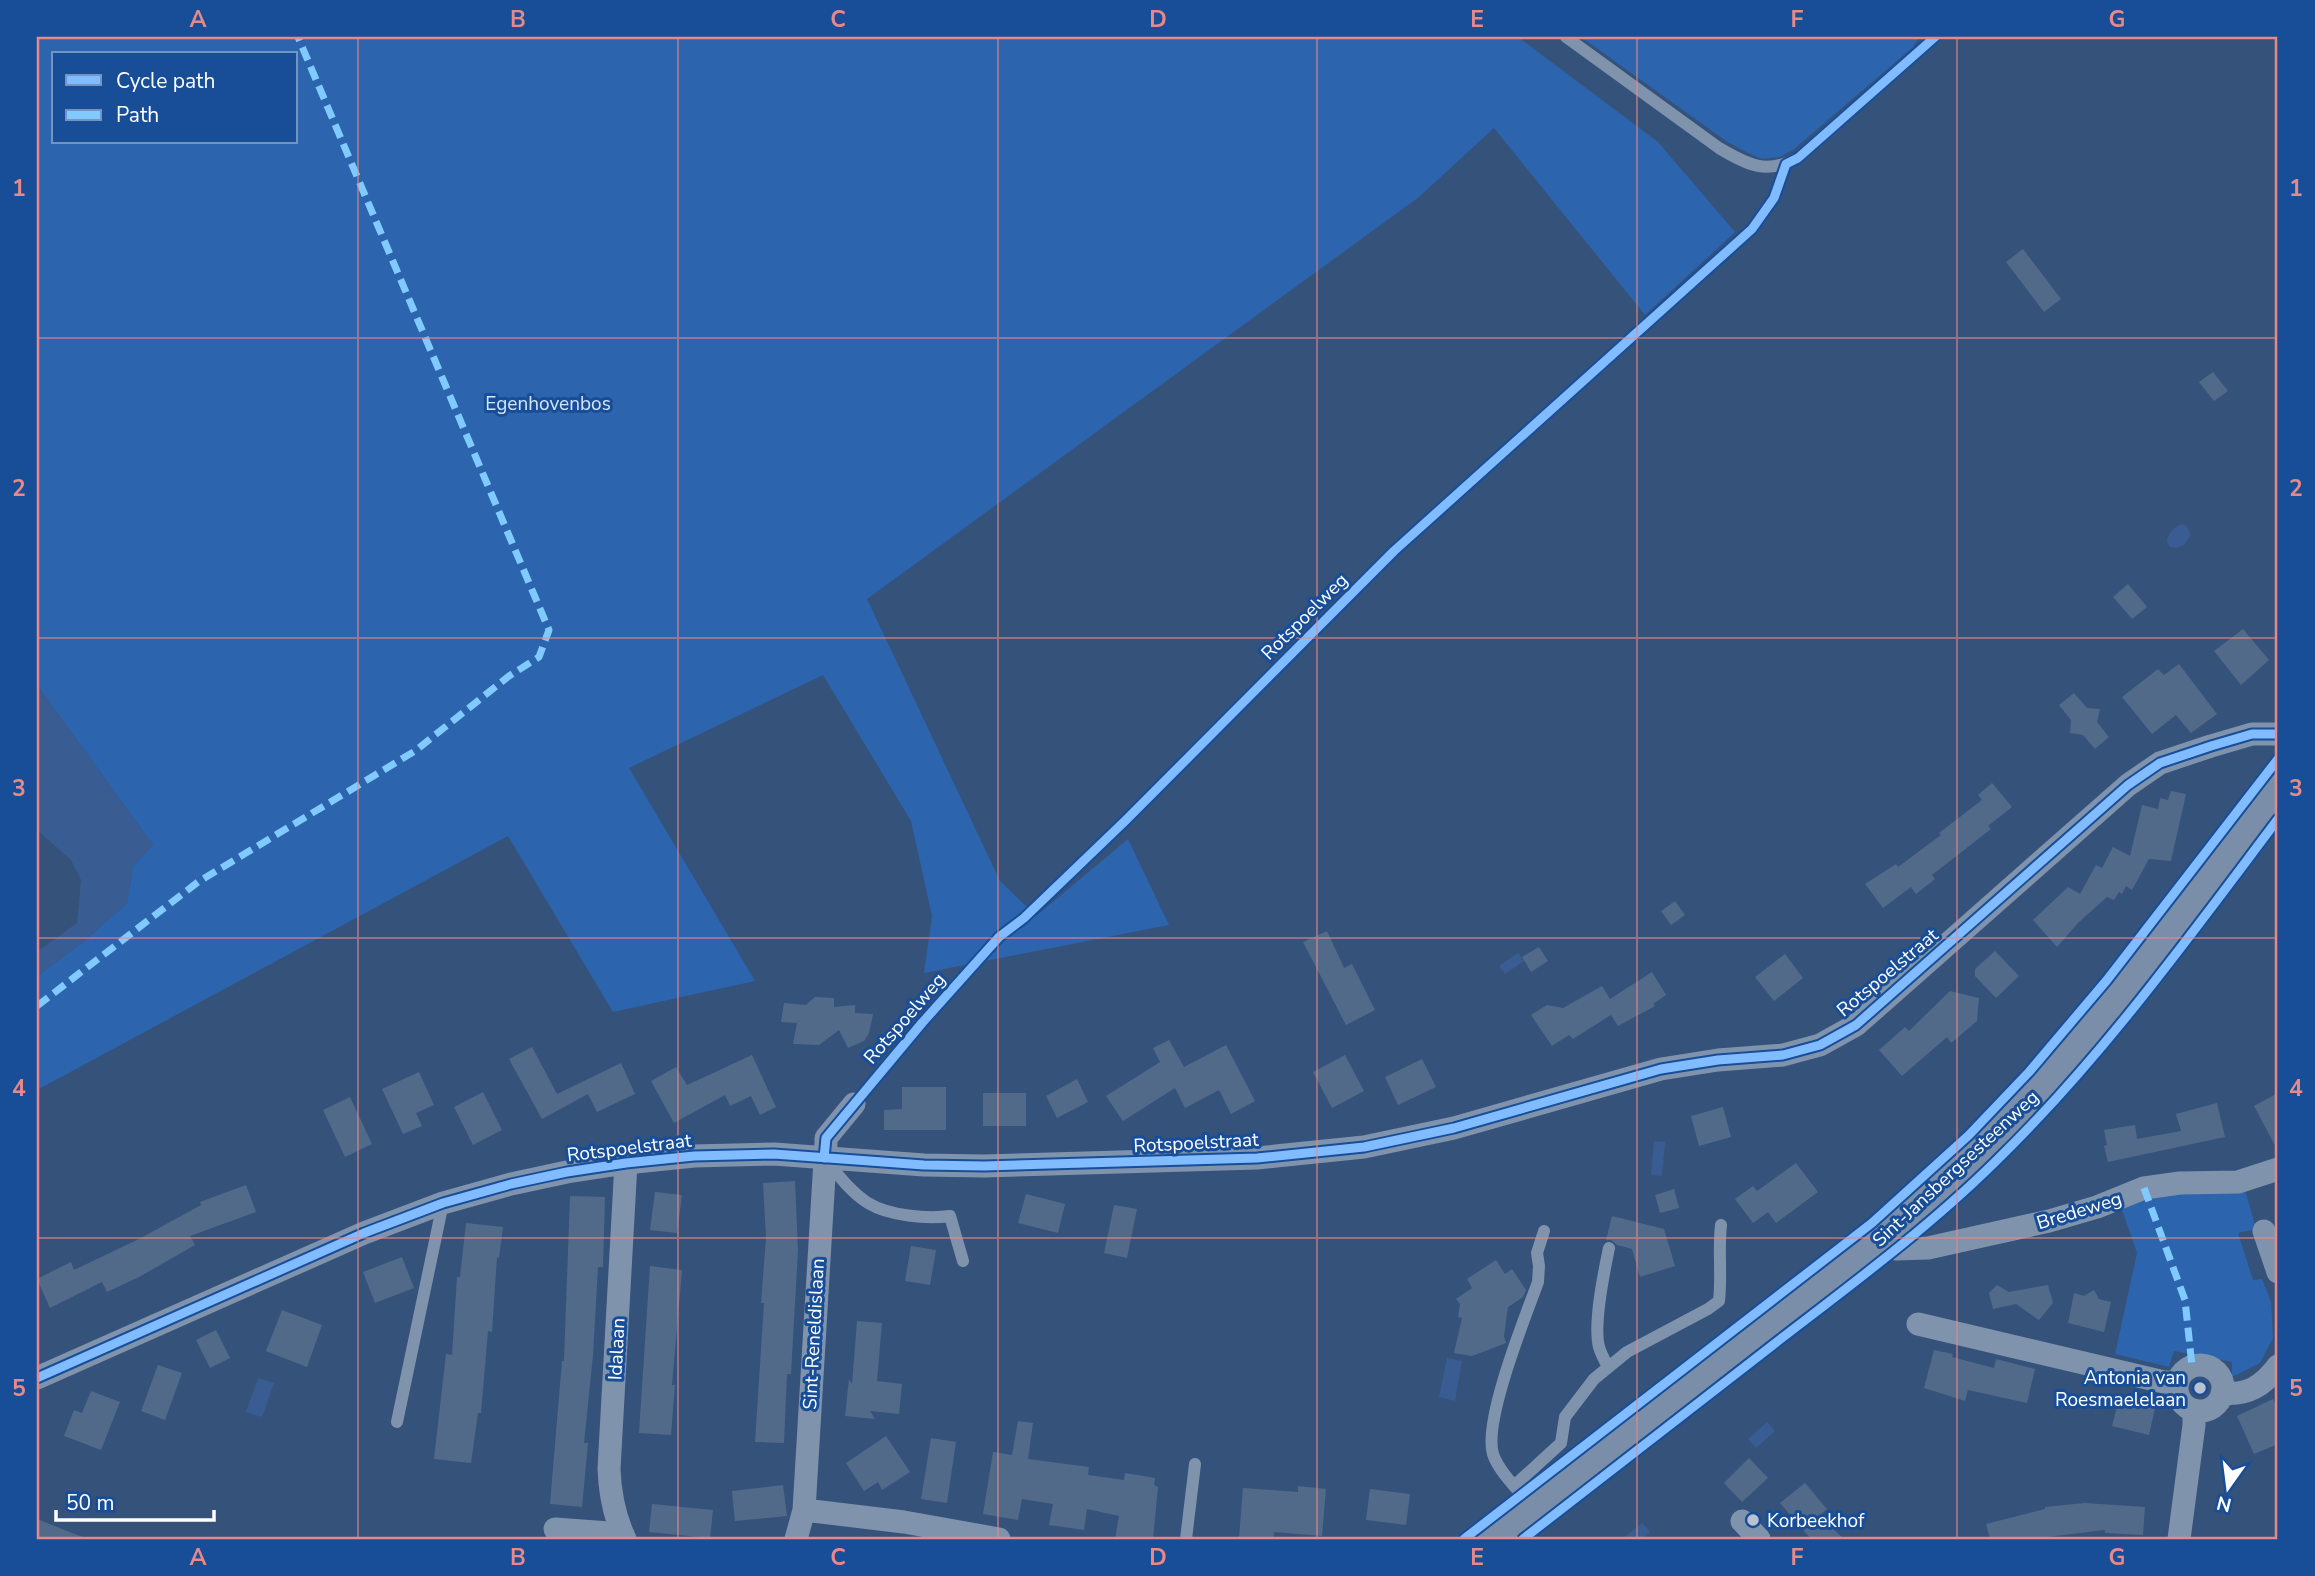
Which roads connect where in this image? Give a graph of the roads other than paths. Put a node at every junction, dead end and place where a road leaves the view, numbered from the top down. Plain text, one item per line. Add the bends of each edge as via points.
1 (1566, 37) edge
2 (1935, 37) edge
3 (2278, 734) edge
4 (2278, 789) edge
5 (854, 1104) dead end
6 (824, 1158) junction
7 (626, 1163) junction
8 (2278, 1169) edge
9 (443, 1203) junction
10 (1721, 1225) dead end
11 (1544, 1231) dead end
12 (2264, 1231) dead end
13 (1884, 1236) junction
14 (1609, 1248) dead end
15 (963, 1261) dead end
16 (2278, 1272) edge
17 (1918, 1324) dead end
18 (2278, 1366) edge
19 (1608, 1367) junction
20 (37, 1378) edge
21 (2178, 1382) junction
22 (2222, 1393) junction
23 (2194, 1410) junction
24 (397, 1422) dead end
25 (1195, 1464) dead end
26 (1524, 1496) junction
27 (804, 1510) junction
28 (1742, 1521) dead end
29 (555, 1529) dead end
30 (624, 1537) edge
31 (791, 1538) edge
32 (999, 1539) edge
33 (1186, 1539) edge
34 (1494, 1539) edge
35 (1759, 1539) edge
36 (2179, 1539) edge

1 - 2 lane via 1719,148 1761,167 1798,158
3 - 6 street, Rotspoelstraat via 2252,734 2211,746 2160,764 2128,785 1856,1025 1820,1045 1783,1055 1661,1069 1454,1128 1364,1147 1257,1158 1010,1166 924,1166
4 - 13 main road, Sint-Jansbergsesteenweg via 2123,992 2044,1085
5 - 6 street, Sint-Reneldislaan via 827,1138
6 - 7 street, Rotspoelstraat via 694,1156
6 - 15 lane via 870,1204 930,1219 950,1216
6 - 27 street, Sint-Reneldislaan
7 - 9 street, Rotspoelstraat via 511,1184
7 - 30 street, Idalaan via 609,1469 610,1497
8 - 13 street, Bredeweg via 2238,1182 2144,1188 2049,1221 1928,1248 1896,1249
9 - 20 street, Rotspoelstraat via 364,1233
9 - 24 lane
10 - 19 lane, Sint-Jansbergsesteenweg via 1719,1301
11 - 26 lane via 1536,1253 1538,1282 1501,1387 1490,1438 1493,1455
12 - 16 street
13 - 26 main road, Sint-Jansbergsesteenweg
14 - 19 lane via 1598,1329
17 - 21 street
18 - 22 street via 2259,1387 2235,1395
19 - 26 lane, Sint-Jansbergsesteenweg via 1565,1417 1561,1443
21 - 22 street via 2192,1366 2206,1366 2218,1374
21 - 23 street via 2180,1399
22 - 23 street via 2211,1407
23 - 36 street
25 - 33 lane
26 - 34 main road, Sint-Jansbergsesteenweg
27 - 31 street, Sint-Reneldislaan
27 - 32 street via 908,1530
28 - 35 street
29 - 30 street, Idalaan

